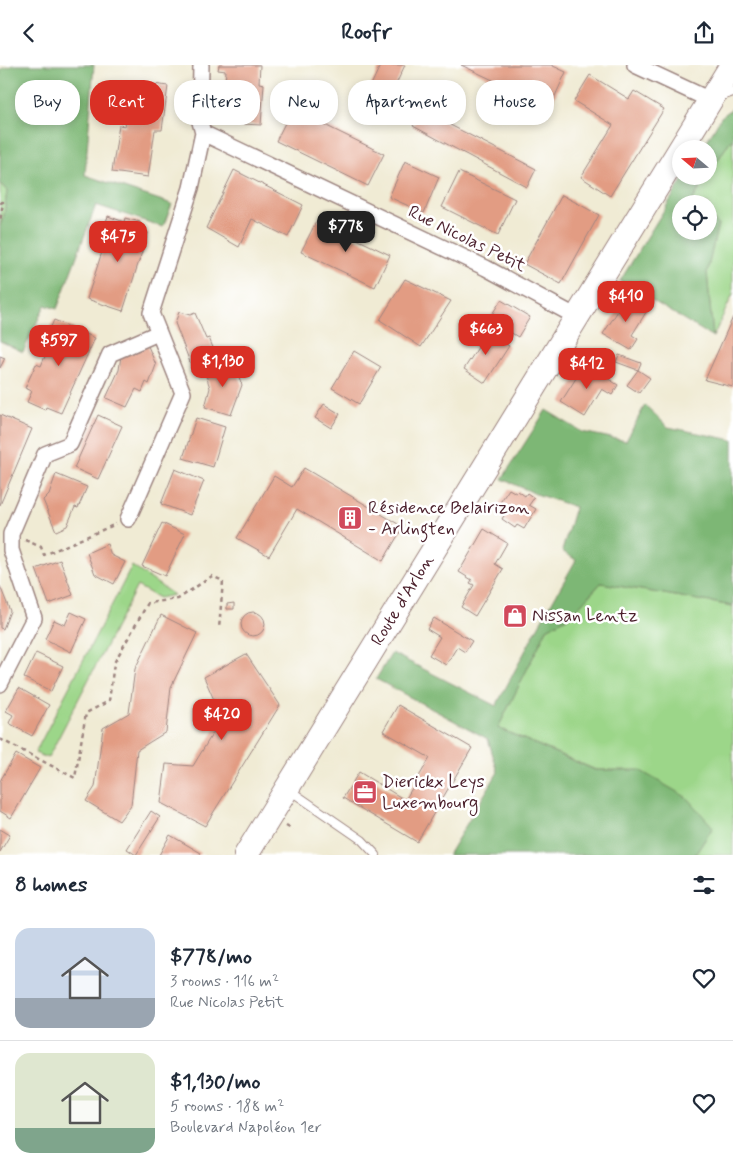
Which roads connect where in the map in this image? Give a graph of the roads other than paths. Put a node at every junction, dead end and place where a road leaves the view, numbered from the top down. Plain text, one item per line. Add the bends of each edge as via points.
1 (201, 65) edge
2 (635, 65) edge
3 (732, 65) edge
4 (733, 92) edge
5 (710, 100) junction
6 (203, 133) junction
7 (577, 317) junction
8 (158, 333) junction
9 (128, 519) road end
10 (0, 684) edge
11 (287, 788) junction
12 (246, 855) edge
13 (376, 855) edge

1 - 6 street via 200,121
2 - 5 street
3 - 5 main road, Route d'Arlon
4 - 5 lane
5 - 7 main road, Route d'Arlon
6 - 7 street, Rue Nicolas Petit via 486,268
6 - 8 street via 191,188 151,313
7 - 11 main road, Route d'Arlon
8 - 9 street via 183,393
8 - 10 street via 110,354 70,444 45,454 11,533 11,550 34,618
11 - 12 main road, Route d'Arlon
11 - 13 lane via 362,840

